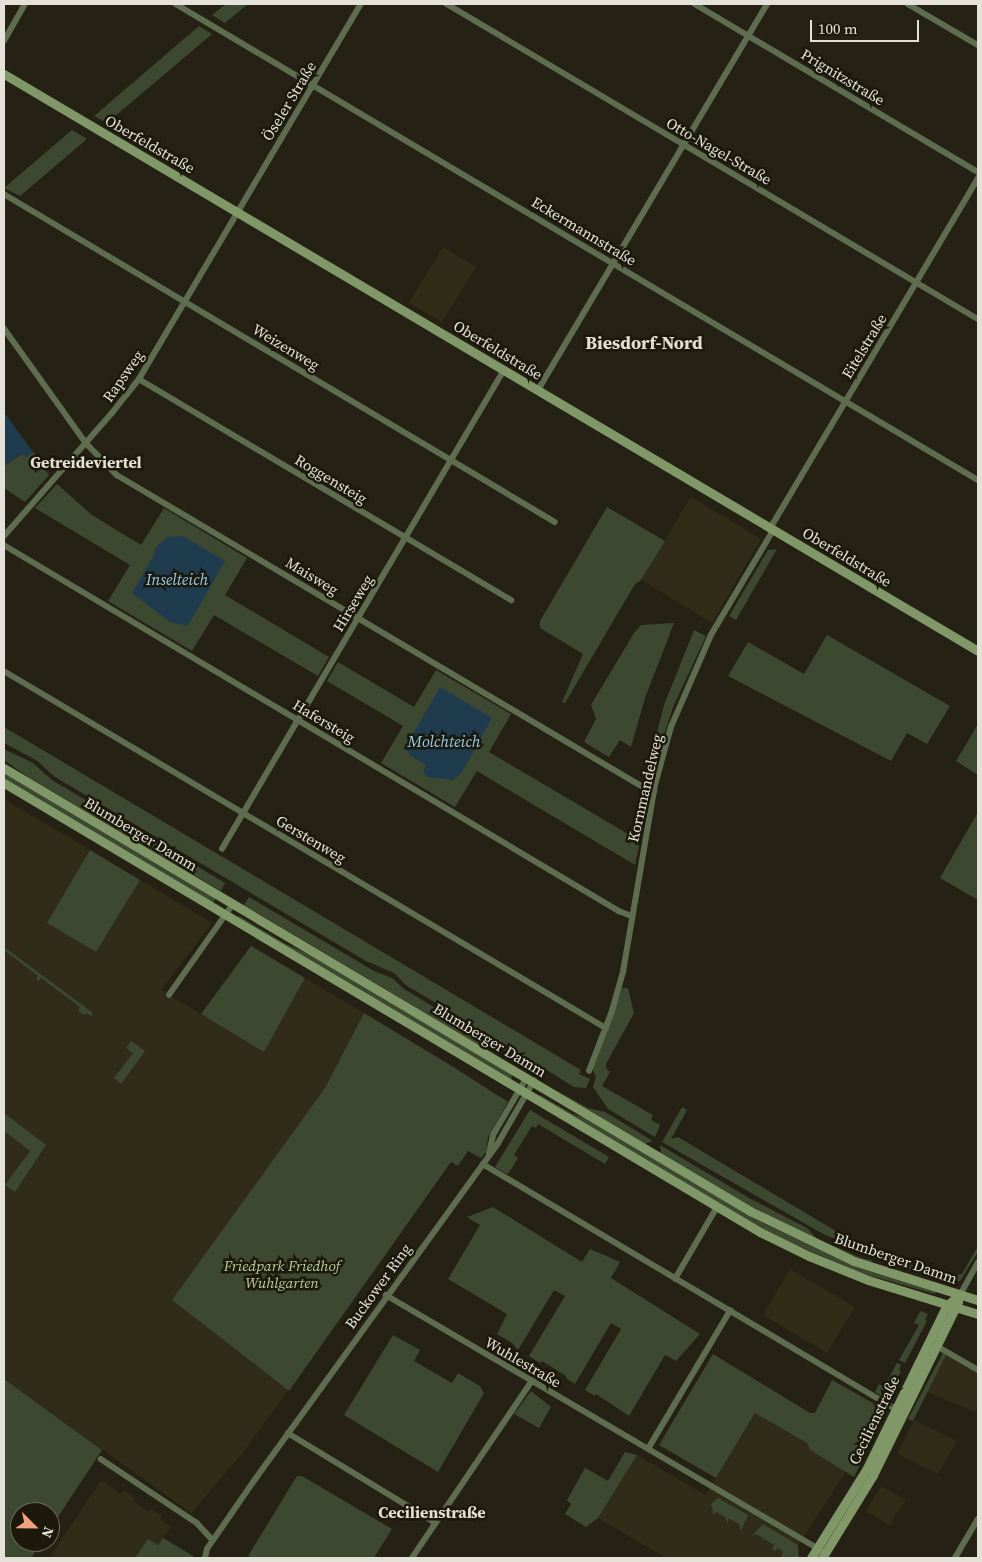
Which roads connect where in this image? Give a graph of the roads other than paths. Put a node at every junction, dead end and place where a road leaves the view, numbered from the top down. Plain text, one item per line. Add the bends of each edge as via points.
1 (26, 4) edge
2 (176, 4) edge
3 (361, 4) edge
4 (447, 4) edge
5 (695, 4) edge
6 (767, 4) edge
7 (908, 4) edge
8 (748, 35) junction
9 (4, 41) edge
10 (978, 45) edge
11 (4, 74) edge
12 (313, 85) junction
13 (684, 144) junction
14 (978, 172) edge
15 (978, 178) edge
16 (4, 194) edge
17 (238, 212) junction
18 (613, 263) junction
19 (917, 283) junction
20 (185, 301) junction
21 (978, 319) edge
22 (4, 328) edge
23 (504, 370) junction
24 (139, 379) junction
25 (538, 390) junction
26 (845, 402) junction
27 (86, 443) junction
28 (452, 459) junction
29 (978, 480) edge
30 (555, 522) dead end
31 (772, 528) junction
32 (4, 536) edge
33 (406, 538) junction
34 (4, 545) edge
35 (511, 600) dead end
36 (358, 618) junction
37 (978, 651) edge
38 (4, 671) edge
39 (297, 720) junction
40 (4, 768) edge
41 (4, 783) edge
42 (654, 791) junction
43 (243, 813) junction
44 (222, 849) dead end
45 (233, 904) junction
46 (226, 916) junction
47 (632, 916) junction
48 (169, 995) dead end
49 (606, 1028) junction
50 (589, 1071) dead end
51 (530, 1079) junction
52 (523, 1092) junction
53 (482, 1164) junction
54 (717, 1207) junction
55 (978, 1263) edge
56 (675, 1279) junction
57 (386, 1295) junction
58 (960, 1295) junction
59 (978, 1300) edge
60 (947, 1305) junction
61 (957, 1308) junction
62 (730, 1311) junction
63 (978, 1314) edge
64 (937, 1346) junction
65 (978, 1370) edge
66 (532, 1381) junction
67 (896, 1409) junction
68 (288, 1433) junction
69 (648, 1449) junction
70 (101, 1459) dead end
71 (977, 1522) edge
72 (436, 1523) junction
73 (213, 1540) junction
74 (822, 1553) edge
75 (205, 1558) edge
76 (412, 1558) edge
77 (811, 1558) edge
78 (955, 1558) edge

1 - 9 street
2 - 12 street, Eckermannstraße
3 - 12 street, Öseler Straße
4 - 13 street, Otto-Nagel-Straße
5 - 8 street, Prignitzstraße
6 - 8 street
7 - 10 street
8 - 13 street
8 - 14 street, Prignitzstraße
11 - 17 main road, Oberfeldstraße
12 - 17 street, Öseler Straße
12 - 18 street, Eckermannstraße
13 - 18 street
13 - 19 street, Otto-Nagel-Straße
15 - 19 street, Eitelstraße
16 - 20 street, Weizenweg
17 - 20 street, Rapsweg
17 - 23 main road, Oberfeldstraße
18 - 25 street
18 - 26 street, Eckermannstraße
19 - 21 street, Otto-Nagel-Straße
19 - 26 street, Eitelstraße
20 - 24 street, Rapsweg
20 - 28 street, Weizenweg
22 - 27 street, Maisweg
23 - 25 main road, Oberfeldstraße
23 - 28 street, Hirseweg
24 - 27 street, Rapsweg
24 - 33 street, Roggensteig
25 - 31 main road, Oberfeldstraße
26 - 29 street, Eckermannstraße
26 - 31 street, Eitelstraße
27 - 32 street, Rapsweg
27 - 36 street, Maisweg via 126,481
28 - 30 street, Weizenweg
28 - 33 street, Hirseweg
31 - 37 main road, Oberfeldstraße
31 - 42 street, Kornmandelweg via 701,656 671,728
33 - 35 street, Roggensteig
33 - 36 street, Hirseweg
34 - 39 street, Hafersteig
36 - 39 street, Hirseweg
36 - 42 street, Maisweg
38 - 43 street, Gerstenweg
39 - 43 street, Hirseweg
39 - 47 street, Hafersteig
40 - 45 main road, Blumberger Damm
41 - 46 main road, Blumberger Damm
42 - 47 street, Kornmandelweg
43 - 44 street, Hirseweg
43 - 49 street, Gerstenweg
45 - 46 street
45 - 51 main road, Blumberger Damm
46 - 48 street
46 - 52 main road, Blumberger Damm
47 - 49 street, Kornmandelweg via 623,972
49 - 50 street, Kornmandelweg
51 - 52 street, Buckower Ring
51 - 58 main road, Blumberger Damm via 750,1211 801,1237 876,1268
52 - 53 street, Buckower Ring via 493,1135
52 - 54 main road, Blumberger Damm
53 - 56 street
53 - 57 street, Buckower Ring
54 - 56 street
54 - 60 main road, Blumberger Damm via 809,1256 868,1280
55 - 58 street, Cecilienstraße
56 - 62 street
57 - 66 street, Wuhlestraße
57 - 68 street, Buckower Ring
58 - 59 main road, Blumberger Damm
58 - 60 main road, Cecilienstraße
58 - 61 main road, Cecilienstraße
60 - 61 main road, Blumberger Damm
60 - 67 main road, Cecilienstraße
61 - 63 main road, Blumberger Damm
61 - 64 main road, Cecilienstraße
62 - 67 street
62 - 69 street
64 - 65 street
64 - 74 main road, Cecilienstraße via 873,1475
66 - 69 street, Wuhlestraße
66 - 72 street
67 - 74 main road, Cecilienstraße
68 - 72 street
68 - 73 street, Buckower Ring
69 - 74 street, Wuhlestraße
70 - 73 street via 197,1523
71 - 78 street
72 - 76 street
73 - 75 street, Buckower Ring via 206,1549
74 - 77 main road, Cecilienstraße

